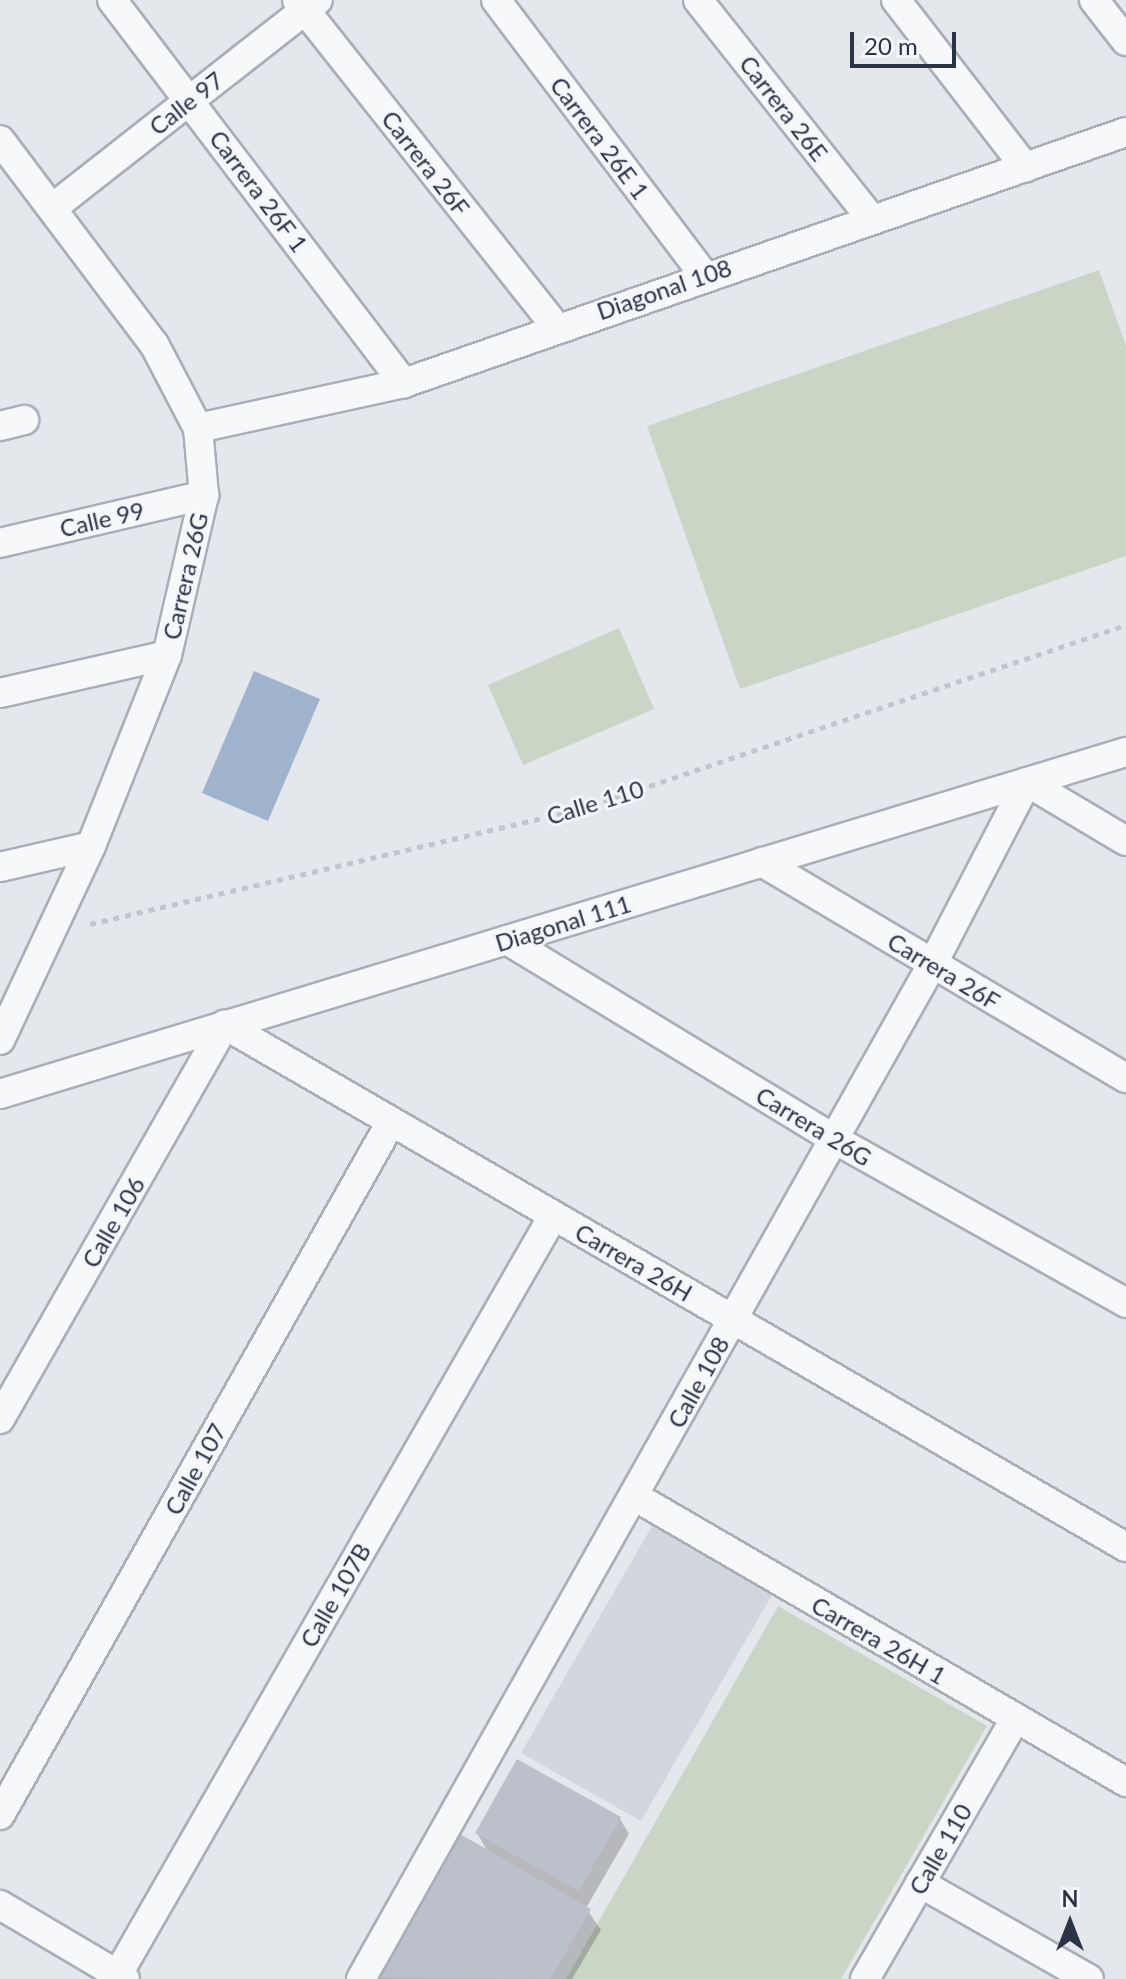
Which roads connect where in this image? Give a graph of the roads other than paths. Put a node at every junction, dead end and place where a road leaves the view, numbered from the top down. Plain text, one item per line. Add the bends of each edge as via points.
1 (112, 0) edge
2 (496, 0) edge
3 (698, 0) edge
4 (896, 0) edge
5 (1094, 0) edge
6 (306, 3) edge
7 (1126, 41) edge
8 (191, 99) junction
9 (1126, 132) edge
10 (0, 140) edge
11 (1026, 168) junction
12 (55, 206) junction
13 (870, 217) junction
14 (705, 276) junction
15 (555, 326) junction
16 (404, 383) junction
17 (198, 428) junction
18 (204, 495) junction
19 (0, 543) edge
20 (167, 655) junction
21 (0, 693) edge
22 (1126, 752) edge
23 (1027, 782) junction
24 (1126, 841) edge
25 (91, 846) junction
26 (762, 862) junction
27 (0, 867) edge
28 (507, 940) junction
29 (932, 965) junction
30 (225, 1025) junction
31 (0, 1040) edge
32 (1126, 1078) edge
33 (0, 1094) edge
34 (391, 1122) junction
35 (834, 1139) junction
36 (553, 1216) junction
37 (1126, 1303) edge
38 (733, 1320) junction
39 (0, 1419) edge
40 (634, 1496) junction
41 (1126, 1547) edge
42 (1015, 1719) junction
43 (1126, 1782) edge
44 (0, 1815) edge
45 (920, 1883) junction
46 (0, 1905) edge
47 (122, 1977) edge
48 (361, 1979) edge
49 (865, 1979) edge
50 (1089, 1979) edge

1 - 8 street, Carrera 26F 1
2 - 14 street, Carrera 26E 1
3 - 13 street, Carrera 26E
4 - 11 street
5 - 7 street
6 - 8 street, Calle 97
6 - 15 street, Carrera 26F
8 - 12 street, Calle 97
8 - 16 street, Carrera 26F 1
9 - 11 street, Diagonal 108
10 - 12 street, Carrera 26G
11 - 13 street, Diagonal 108
12 - 17 street, Carrera 26G via 154,344
13 - 14 street, Diagonal 108
14 - 15 street, Diagonal 108
15 - 16 street, Diagonal 108
16 - 17 street, Diagonal 108
17 - 18 street, Carrera 26G
18 - 19 street, Calle 99
18 - 20 street, Carrera 26G
20 - 21 street
20 - 25 street, Carrera 26G
22 - 23 street, Diagonal 111
23 - 24 street
23 - 26 street, Diagonal 111
23 - 29 street, Calle 108
25 - 27 street
25 - 31 street, Carrera 26G
26 - 28 street, Diagonal 111
26 - 29 street, Carrera 26F
28 - 30 street, Diagonal 111
28 - 35 street, Carrera 26G
29 - 32 street, Carrera 26F
29 - 35 street, Calle 108
30 - 33 street, Diagonal 111
30 - 34 street, Carrera 26H
30 - 39 street, Calle 106
34 - 36 street, Carrera 26H
34 - 44 street, Calle 107
35 - 37 street, Carrera 26G
35 - 38 street, Calle 108
36 - 38 street, Carrera 26H
36 - 47 street, Calle 107B
38 - 40 street, Calle 108
38 - 41 street, Carrera 26H
40 - 42 street, Carrera 26H 1
40 - 48 street, Calle 108
42 - 43 street, Carrera 26H 1
42 - 45 street, Calle 110
45 - 49 street, Calle 110
45 - 50 street
46 - 47 street

